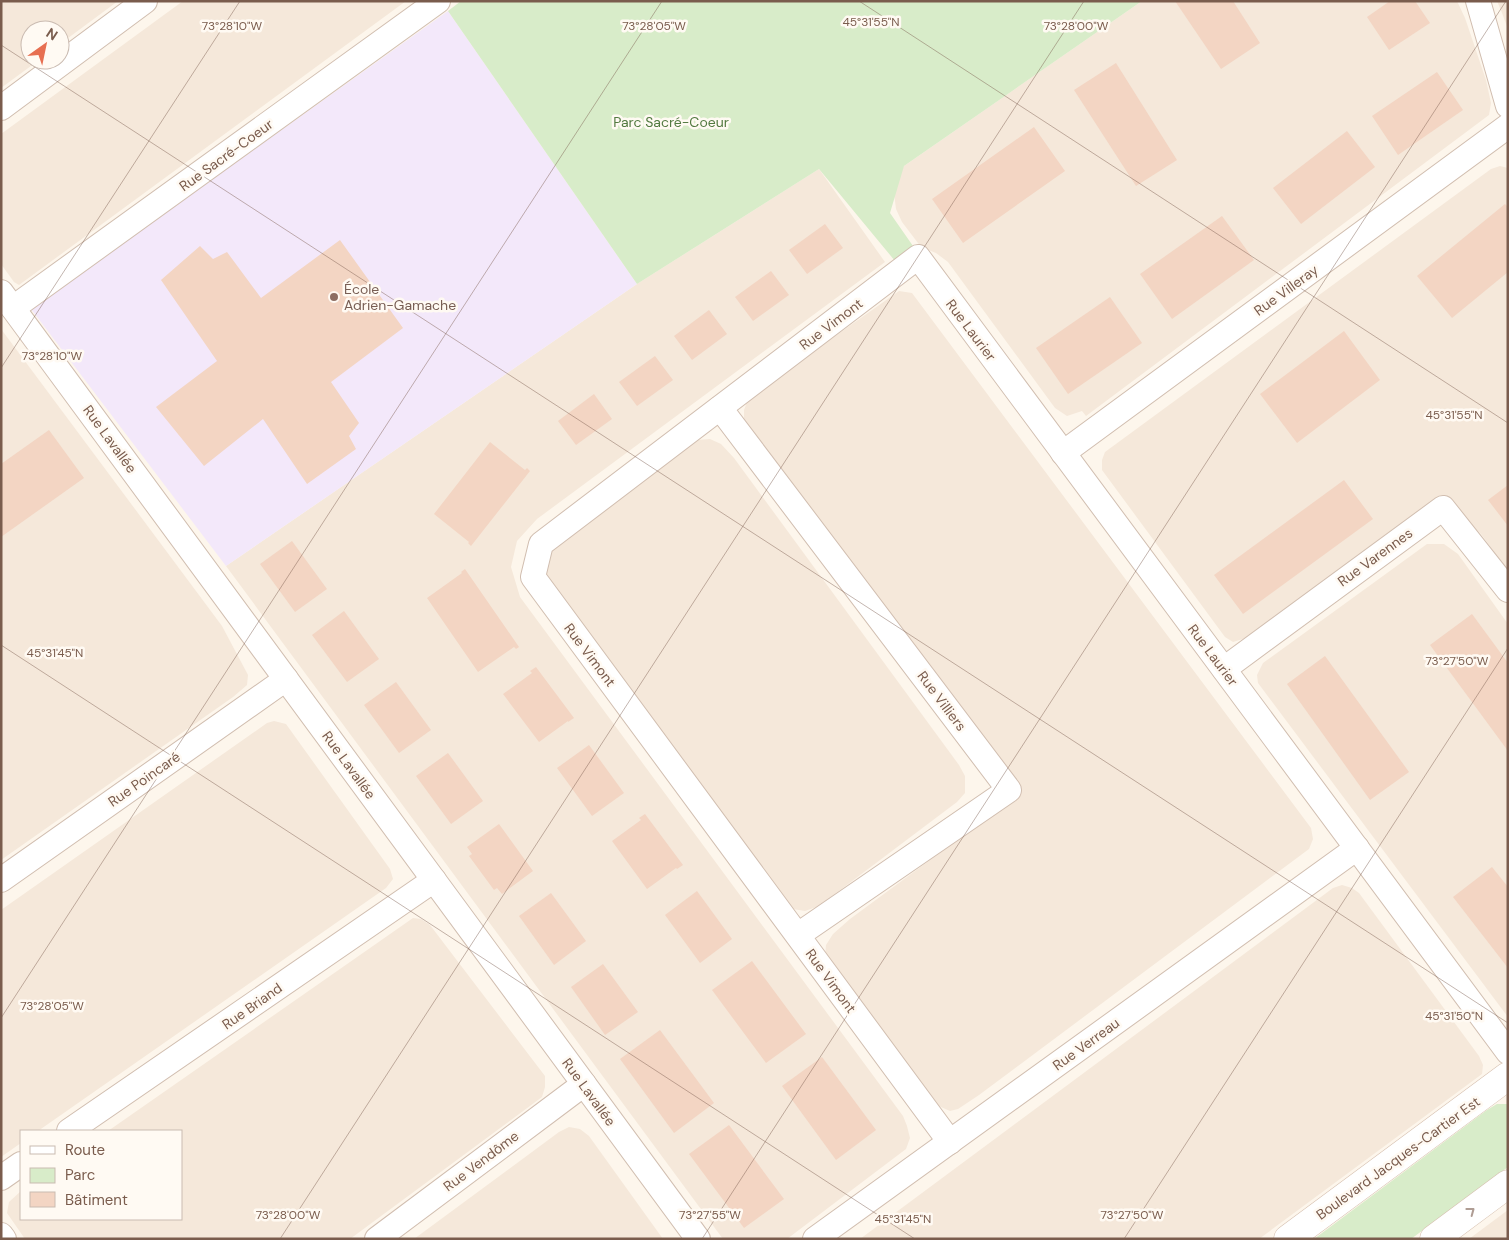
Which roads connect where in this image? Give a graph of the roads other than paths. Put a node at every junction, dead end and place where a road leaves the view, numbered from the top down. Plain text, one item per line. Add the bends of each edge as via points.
1 (145, 1) edge
2 (438, 1) edge
3 (1478, 1) edge
4 (1508, 106) edge
5 (1, 108) edge
6 (1508, 126) edge
7 (918, 258) joint
8 (7, 300) edge
9 (720, 408) junction
10 (1063, 453) junction
11 (1508, 590) edge
12 (1224, 669) junction
13 (286, 679) junction
14 (1357, 848) junction
15 (1, 880) edge
16 (434, 880) junction
17 (798, 935) junction
18 (1508, 1052) edge
19 (1508, 1076) edge
20 (584, 1084) junction
21 (70, 1130) edge
22 (950, 1142) junction
23 (20, 1165) edge
24 (1, 1178) edge
25 (1508, 1184) edge
26 (1, 1235) edge
27 (4, 1239) edge
28 (377, 1239) edge
29 (698, 1239) edge
30 (815, 1239) edge
31 (1288, 1239) edge
32 (1434, 1239) edge

1 - 5 street
2 - 8 street, Rue Sacré-Coeur
3 - 4 street
6 - 10 street, Rue Villeray
7 - 9 street, Rue Vimont
7 - 10 street, Rue Laurier
8 - 13 street, Rue Lavallée
9 - 17 street, Rue Vimont via 541,544 533,577
9 - 17 street, Rue Villiers via 1009,790
10 - 12 street, Rue Laurier
11 - 12 street, Rue Varennes via 1443,508
12 - 14 street, Rue Laurier
13 - 15 street, Rue Poincaré
13 - 16 street, Rue Lavallée
14 - 18 street, Rue Laurier
14 - 22 street, Rue Verreau
16 - 20 street, Rue Lavallée
16 - 21 street, Rue Briand
17 - 22 street, Rue Vimont
19 - 31 main road, Boulevard Jacques-Cartier Est
20 - 28 street, Rue Vendôme
20 - 29 street, Rue Lavallée
22 - 30 street, Rue Verreau
23 - 24 street
32 -> 25 main road
26 - 27 street

